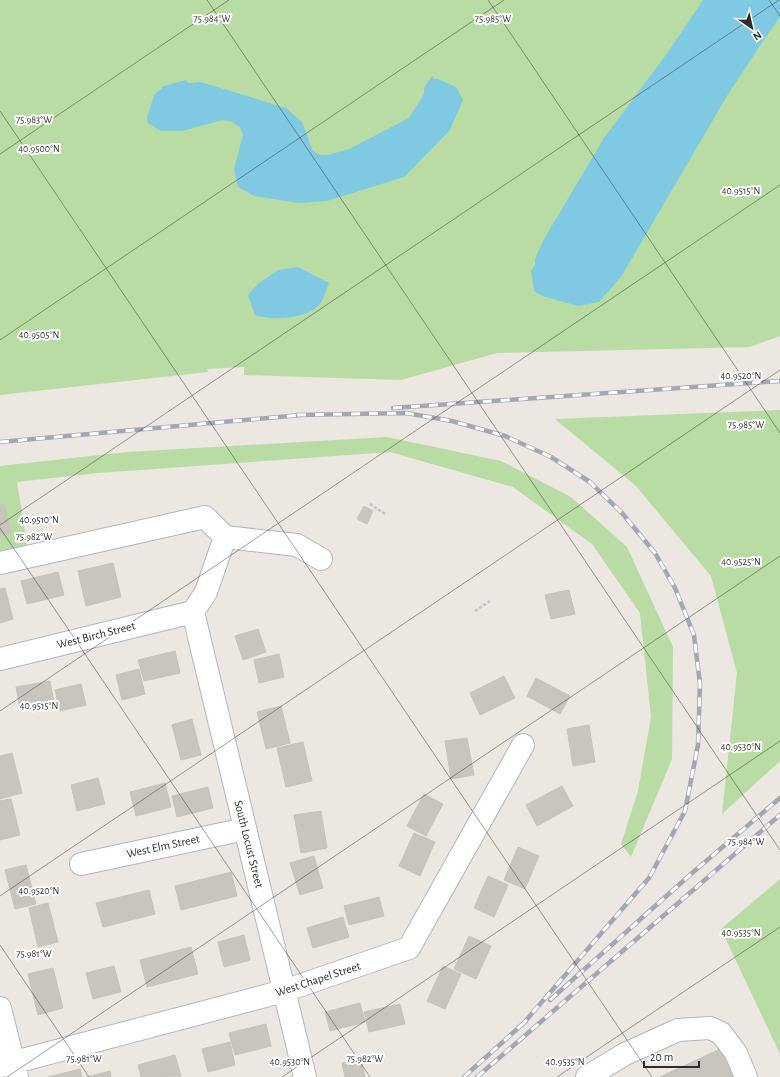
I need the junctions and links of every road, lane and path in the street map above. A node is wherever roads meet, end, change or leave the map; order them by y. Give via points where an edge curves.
1 (370, 504) dead end
2 (386, 512) dead end
3 (225, 537) junction
4 (321, 559) dead end
5 (0, 563) edge
6 (490, 601) dead end
7 (475, 611) dead end
8 (193, 612) junction
9 (0, 659) edge
10 (523, 745) dead end
11 (245, 829) junction
12 (81, 864) dead end
13 (284, 991) junction
14 (0, 1008) edge
15 (10, 1069) edge
16 (305, 1077) edge
17 (587, 1077) edge
18 (746, 1077) edge

1 - 2 path via 385,514
3 - 4 street via 297,545
3 - 5 street via 205,517
3 - 8 street via 206,592
6 - 7 path
8 - 9 street, West Birch Street
8 - 11 street, South Locust Street
10 - 13 street, West Chapel Street via 409,948
11 - 12 street, West Elm Street
11 - 13 street, South Locust Street
13 - 15 street, West Chapel Street
13 - 16 street, South Locust Street
14 - 15 street
17 - 18 street via 624,1054 678,1030 710,1028 721,1033 736,1053

